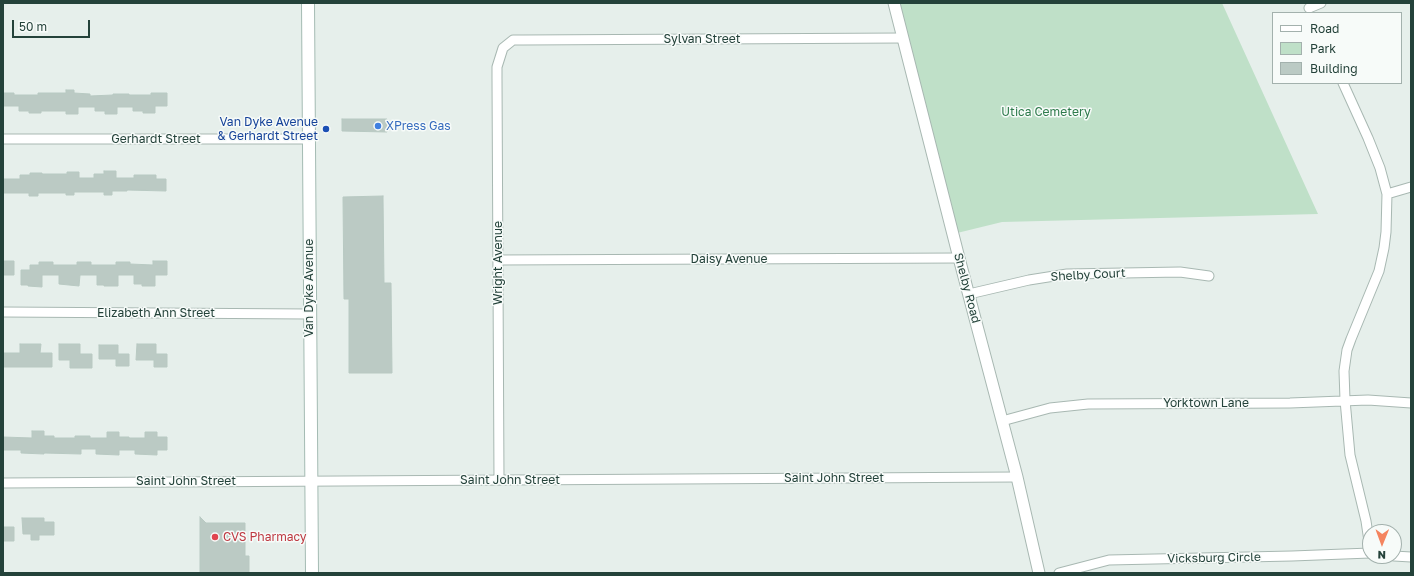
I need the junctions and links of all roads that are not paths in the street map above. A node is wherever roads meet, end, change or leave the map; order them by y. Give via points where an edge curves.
1 (308, 3) edge
2 (894, 3) edge
3 (1321, 3) edge
4 (1309, 8) edge
5 (902, 38) junction
6 (503, 48) joint
7 (1344, 84) edge
8 (3, 139) edge
9 (308, 139) junction
10 (1411, 187) edge
11 (1387, 194) junction
12 (959, 258) junction
13 (498, 260) junction
14 (1209, 276) dead end
15 (970, 294) junction
16 (3, 312) edge
17 (309, 314) junction
18 (1345, 400) junction
19 (1411, 403) edge
20 (1002, 421) junction
21 (1018, 477) junction
22 (311, 480) junction
23 (499, 480) junction
24 (3, 483) edge
25 (1367, 524) edge
26 (1362, 553) edge
27 (312, 573) edge
28 (1039, 573) edge
29 (1059, 573) edge

1 - 9 main road, Van Dyke Avenue
2 - 5 street, Shelby Road
3 - 4 street
5 - 6 street, Sylvan Street via 513,40
5 - 12 street, Shelby Road
6 - 13 street, Wright Avenue via 497,79
7 - 11 street via 1380,168
8 - 9 street, Gerhardt Street
9 - 17 main road, Van Dyke Avenue
10 - 11 street
11 - 18 street via 1384,248 1379,272 1347,350 1344,371
12 - 13 street, Daisy Avenue
12 - 15 street, Shelby Road
13 - 23 street, Wright Avenue
14 - 15 street, Shelby Court via 1180,272 1067,274
15 - 20 street, Shelby Road
16 - 17 street, Elizabeth Ann Street
17 - 22 main road, Van Dyke Avenue
18 - 19 street, Yorktown Lane
18 - 20 street, Yorktown Lane via 1290,403 1088,404 1050,408
18 - 25 street via 1350,456
20 - 21 street, Shelby Road
21 - 23 street, Saint John Street
21 - 28 street, Shelby Road
22 - 23 street, Saint John Street
22 - 24 street, Saint John Street
22 - 27 main road, Van Dyke Avenue
26 - 29 street, Vicksburg Circle via 1109,560

